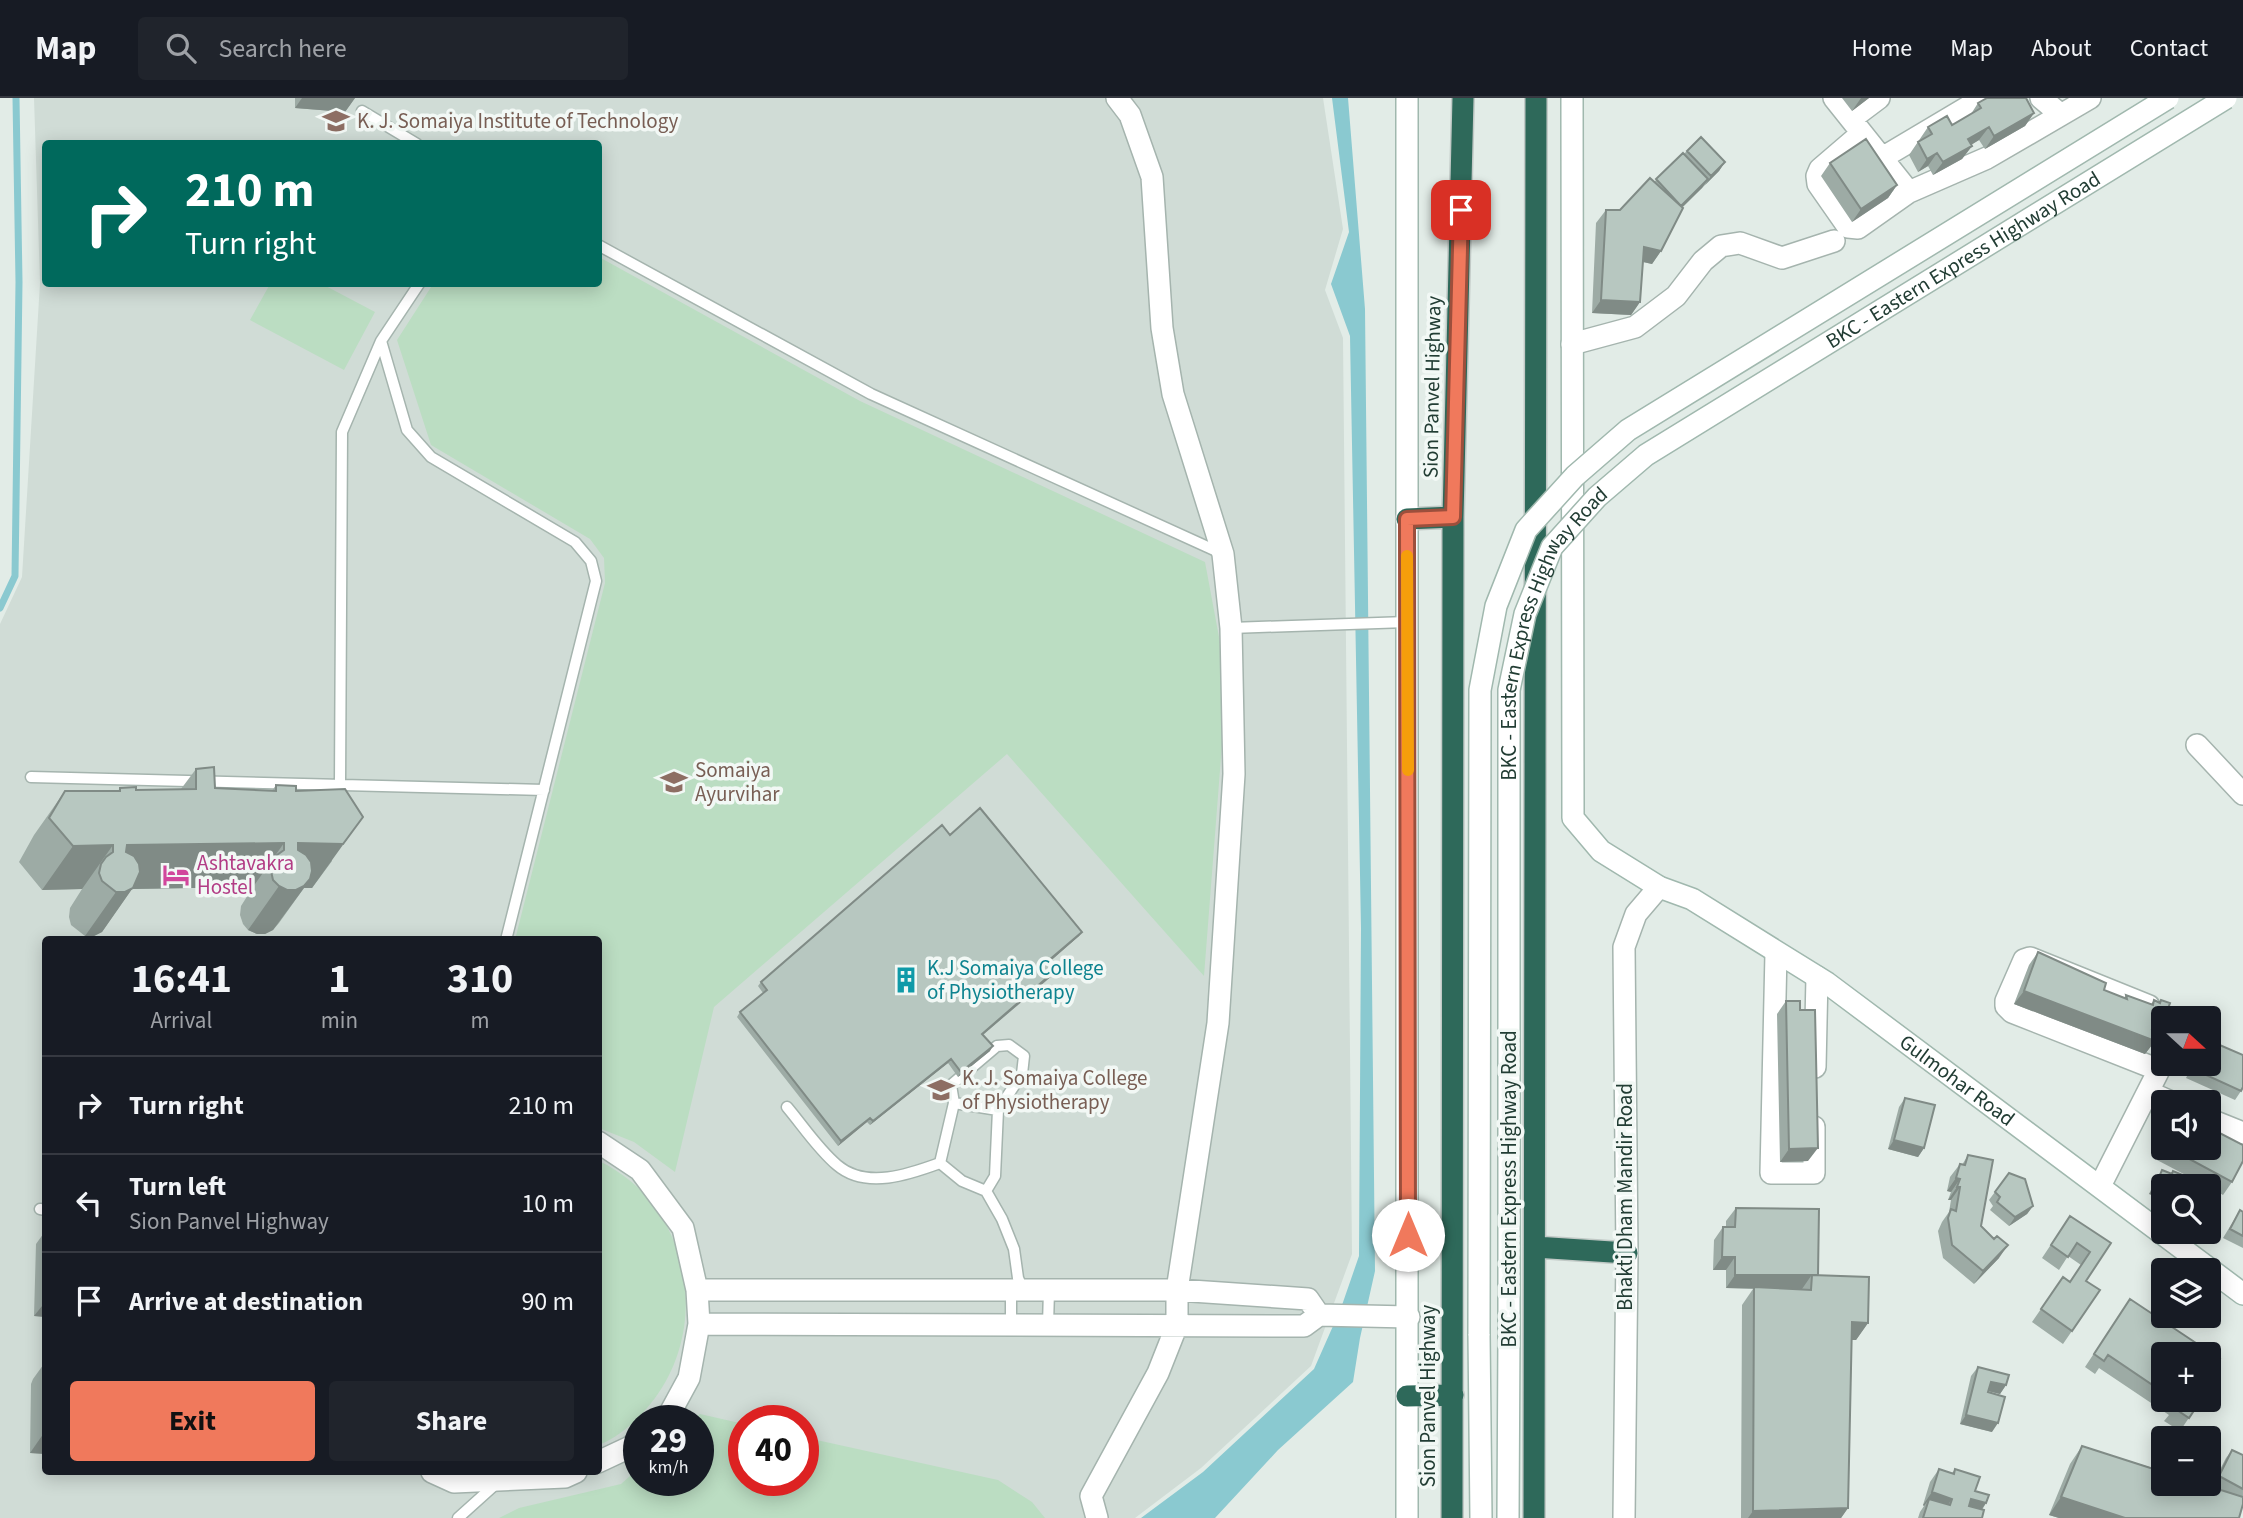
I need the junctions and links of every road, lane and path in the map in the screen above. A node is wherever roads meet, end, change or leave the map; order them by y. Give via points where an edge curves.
1 (1117, 98) edge
2 (1407, 98) edge
3 (1463, 98) edge
4 (1536, 98) edge
5 (1572, 98) edge
6 (1834, 98) edge
7 (1880, 98) edge
8 (1983, 98) edge
9 (2040, 98) edge
10 (2090, 98) edge
11 (2168, 98) edge
12 (2226, 98) edge
13 (362, 111) dead end
14 (2060, 114) junction
15 (1857, 126) junction
16 (410, 140) edge
17 (1882, 158) junction
18 (1909, 192) junction
19 (1834, 241) dead end
20 (602, 247) edge
21 (417, 287) edge
22 (381, 341) junction
23 (1572, 344) junction
24 (1453, 517) junction
25 (1407, 519) junction
26 (1223, 554) junction
27 (1407, 622) junction
28 (1231, 628) junction
29 (2197, 745) dead end
30 (31, 777) dead end
31 (340, 783) junction
32 (544, 790) junction
33 (2243, 794) edge
34 (1659, 887) junction
35 (507, 936) edge
36 (1776, 953) junction
37 (1817, 976) junction
38 (2151, 1006) edge
39 (1796, 1011) junction
40 (2151, 1063) edge
41 (2151, 1070) edge
42 (2148, 1093) junction
43 (2151, 1094) edge
44 (954, 1103) junction
45 (787, 1107) dead end
46 (998, 1110) junction
47 (2221, 1124) edge
48 (2243, 1133) edge
49 (602, 1145) edge
50 (940, 1163) junction
51 (2100, 1186) junction
52 (986, 1191) junction
53 (1535, 1247) junction
54 (1627, 1254) junction
55 (697, 1290) junction
56 (1017, 1290) junction
57 (1049, 1290) junction
58 (1177, 1290) junction
59 (2243, 1293) edge
60 (1324, 1315) junction
61 (1409, 1317) junction
62 (699, 1324) junction
63 (1011, 1325) junction
64 (1048, 1325) junction
65 (1177, 1325) junction
66 (1452, 1395) junction
67 (1407, 1396) junction
68 (674, 1405) edge
69 (623, 1450) edge
70 (602, 1460) edge
71 (439, 1475) edge
72 (569, 1475) edge
73 (498, 1477) edge
74 (458, 1518) edge
75 (1097, 1518) edge
76 (1408, 1518) edge
77 (1452, 1518) edge
78 (1480, 1518) edge
79 (1508, 1518) edge
80 (1534, 1518) edge
81 (1624, 1518) edge

1 - 26 street via 1130,115 1152,177 1162,328 1173,394
2 - 25 street
3 - 24 highway, Sion Panvel Highway
4 - 53 highway
5 - 23 street, Gulmohar Road
6 - 15 street
7 - 15 street
8 - 17 street
9 - 14 street
10 - 14 street
11 - 78 street, BKC - Eastern Express Highway Road, bridge via 1628,430 1575,476 1526,530 1496,606 1480,690
12 - 79 street, BKC - Eastern Express Highway Road, bridge via 1646,455 1597,496 1552,547 1525,614 1509,690
13 - 16 lane
14 - 18 street via 1987,158
15 - 17 street
15 - 18 street via 1817,176 1848,227 1858,228
17 - 18 street
19 - 23 street via 1782,258 1740,243 1721,246 1676,296 1635,327
20 - 26 lane via 871,394
21 - 22 lane
22 - 31 lane via 342,432
22 - 32 lane via 407,430 431,457 575,542 591,561 596,581
23 - 34 street, Gulmohar Road via 1573,818 1601,851
24 - 25 highway
24 - 66 highway, Sion Panvel Highway
25 - 27 street
26 - 28 street
27 - 28 lane
27 - 61 street
28 - 58 street via 1234,775 1218,1023
29 - 33 street
30 - 31 lane
31 - 32 lane
32 - 35 lane
34 - 36 street, Gulmohar Road via 1692,899
34 - 54 street, Bhakti Dham Mandir Road via 1636,915 1624,947
36 - 37 street, Gulmohar Road
36 - 39 street
37 - 39 street
37 - 51 street, Gulmohar Road
38 - 40 street via 2030,958 2024,960 2006,1001 2012,1012
39 - 39 street via 1771,1173 1814,1173 1815,1100
41 - 42 street
42 - 43 street
42 - 51 street
44 - 46 lane
44 - 46 lane via 951,1085 997,1046 1009,1045 1024,1056 1022,1074
44 - 50 lane
45 - 50 lane via 838,1166 860,1175 883,1179
46 - 52 lane via 995,1176
47 - 48 street
49 - 55 street via 640,1170 683,1228
50 - 52 lane via 962,1181
51 - 59 street, Gulmohar Road
52 - 56 lane via 1014,1249
53 - 54 highway
53 - 80 highway
54 - 81 street, Bhakti Dham Mandir Road
55 - 56 street
55 - 62 street
56 - 57 street
56 - 63 lane
57 - 58 street
57 - 64 lane
58 - 60 street via 1308,1299
58 - 65 street
60 - 61 street
60 - 65 street via 1304,1326
61 - 67 street
62 - 63 street
62 - 68 street via 689,1378
63 - 64 street
64 - 65 street
65 - 75 street via 1158,1373 1091,1496
66 - 67 highway
66 - 77 highway, Sion Panvel Highway
67 - 76 street
69 - 70 street
71 - 73 street via 454,1482
72 - 73 street
73 - 74 lane

